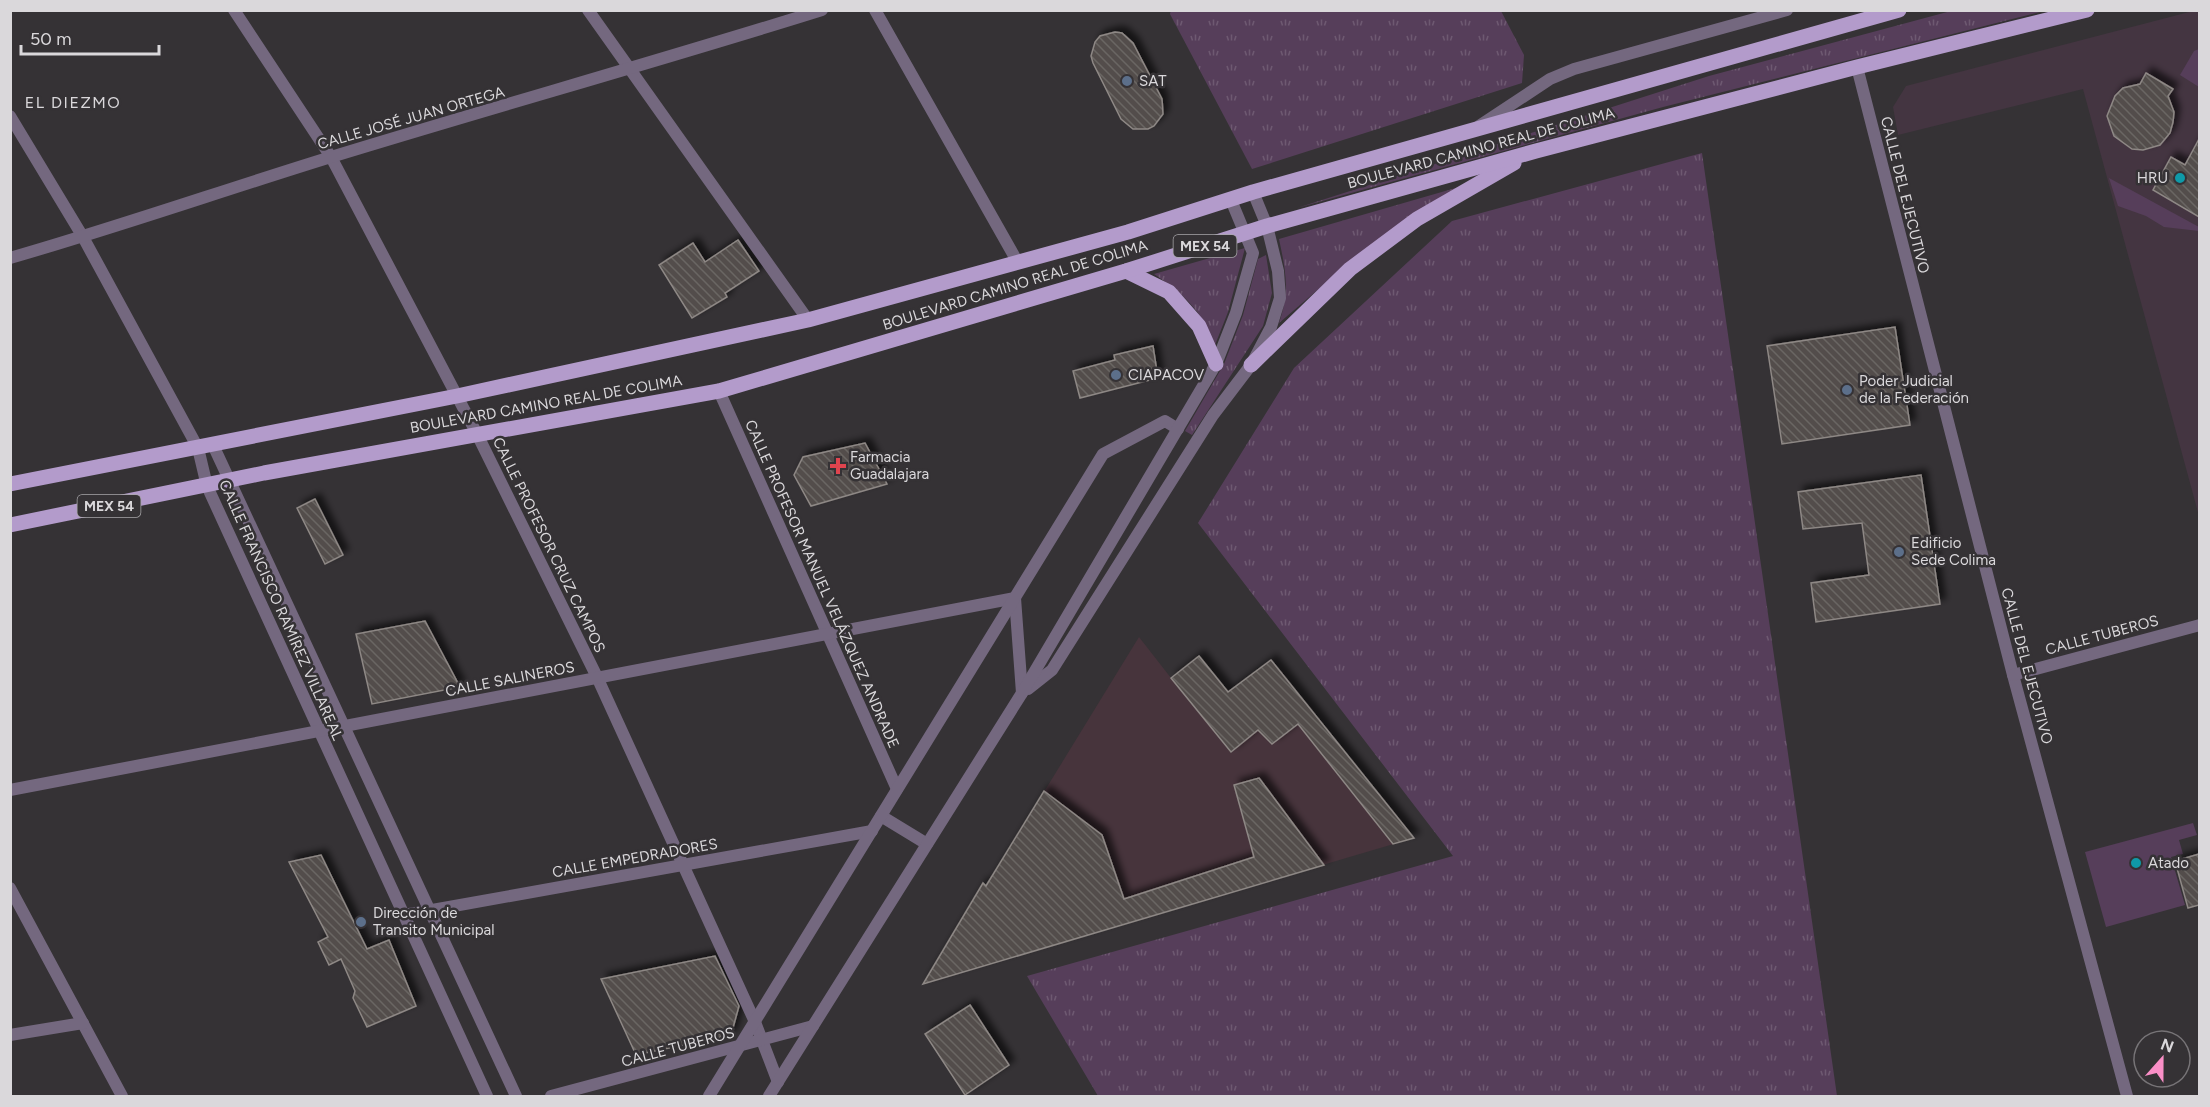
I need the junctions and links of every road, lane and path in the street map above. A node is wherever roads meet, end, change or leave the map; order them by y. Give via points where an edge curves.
1 (234, 10) edge
2 (588, 10) edge
3 (822, 10) edge
4 (875, 10) edge
5 (1787, 10) edge
6 (1899, 10) edge
7 (2087, 10) edge
8 (1857, 67) junction
9 (630, 70) junction
10 (10, 116) edge
11 (1468, 133) junction
12 (1536, 151) junction
13 (331, 157) junction
14 (1253, 192) junction
15 (1231, 200) junction
16 (1267, 226) junction
17 (1245, 234) junction
18 (83, 237) junction
19 (10, 258) edge
20 (1017, 261) junction
21 (1126, 271) junction
22 (808, 320) junction
23 (1216, 364) junction
24 (1251, 365) junction
25 (719, 391) junction
26 (457, 396) junction
27 (1178, 429) junction
28 (477, 434) junction
29 (206, 447) junction
30 (230, 481) junction
31 (10, 484) edge
32 (207, 486) junction
33 (10, 525) edge
34 (1015, 598) junction
35 (2199, 625) edge
36 (827, 632) junction
37 (2013, 675) junction
38 (597, 678) junction
39 (1022, 693) junction
40 (344, 726) junction
41 (319, 730) junction
42 (897, 789) junction
43 (10, 790) edge
44 (881, 816) junction
45 (872, 831) junction
46 (927, 843) junction
47 (683, 864) junction
48 (10, 888) edge
49 (429, 910) junction
50 (404, 915) junction
51 (755, 1022) junction
52 (83, 1023) junction
53 (813, 1026) junction
54 (10, 1035) edge
55 (762, 1040) junction
56 (740, 1047) junction
57 (778, 1082) junction
58 (122, 1096) edge
59 (487, 1096) edge
60 (516, 1096) edge
61 (551, 1096) edge
62 (709, 1096) edge
63 (769, 1096) edge
64 (2127, 1096) edge

1 - 13 street, CALLE PROFESOR CRUZ CAMPOS
2 - 9 street
3 - 9 street, CALLE JOSÉ JUAN ORTEGA
4 - 20 street
5 - 11 street via 1574,69 1550,79
6 - 11 main road, BOULEVARD CAMINO REAL DE COLIMA / MEX 54
7 - 8 main road, BOULEVARD CAMINO REAL DE COLIMA / MEX 54
8 - 12 main road, BOULEVARD CAMINO REAL DE COLIMA / MEX 54
8 - 37 street, CALLE DEL EJECUTIVO
9 - 13 street, CALLE JOSÉ JUAN ORTEGA
9 - 22 street
10 - 18 street, CALLE FRANCISCO RAMÍREZ VILLAREAL
11 - 14 main road, BOULEVARD CAMINO REAL DE COLIMA / MEX 54
12 - 16 main road, BOULEVARD CAMINO REAL DE COLIMA / MEX 54
12 - 24 main road via 1417,219 1383,244 1350,269
13 - 18 street, CALLE JOSÉ JUAN ORTEGA
13 - 26 street, CALLE PROFESOR CRUZ CAMPOS
14 - 15 main road, BOULEVARD CAMINO REAL DE COLIMA / MEX 54
14 - 16 street
15 - 17 street
15 - 20 main road, BOULEVARD CAMINO REAL DE COLIMA / MEX 54
16 - 17 main road, BOULEVARD CAMINO REAL DE COLIMA / MEX 54
16 - 24 street via 1278,270 1280,298 1271,327
17 - 21 main road, BOULEVARD CAMINO REAL DE COLIMA / MEX 54
17 - 23 street via 1253,253
18 - 19 street, CALLE JOSÉ JUAN ORTEGA
18 - 29 street, CALLE FRANCISCO RAMÍREZ VILLAREAL
20 - 22 main road, BOULEVARD CAMINO REAL DE COLIMA / MEX 54
21 - 23 main road via 1169,292 1199,326
21 - 25 main road, BOULEVARD CAMINO REAL DE COLIMA / MEX 54
22 - 26 main road, BOULEVARD CAMINO REAL DE COLIMA / MEX 54
23 - 27 street
24 - 39 street via 1213,415 1052,670
25 - 28 main road, BOULEVARD CAMINO REAL DE COLIMA / MEX 54
25 - 36 street, CALLE PROFESOR MANUEL VELÁZQUEZ ANDRADE
26 - 28 street, CALLE PROFESOR CRUZ CAMPOS
26 - 29 main road, BOULEVARD CAMINO REAL DE COLIMA / MEX 54
27 - 34 street via 1165,420 1103,454
27 - 39 street
28 - 30 main road, BOULEVARD CAMINO REAL DE COLIMA / MEX 54
28 - 38 street, CALLE PROFESOR CRUZ CAMPOS
29 - 30 street, CALLE FRANCISCO RAMÍREZ VILLAREAL
29 - 31 main road, BOULEVARD CAMINO REAL DE COLIMA / MEX 54
29 - 32 street, CALLE FRANCISCO RAMÍREZ VILLAREAL
30 - 32 main road, BOULEVARD CAMINO REAL DE COLIMA / MEX 54
30 - 40 street, CALLE FRANCISCO RAMÍREZ VILLAREAL
32 - 33 main road, BOULEVARD CAMINO REAL DE COLIMA / MEX 54
32 - 41 street, CALLE FRANCISCO RAMÍREZ VILLAREAL
34 - 36 street, CALLE SALINEROS
34 - 39 street
34 - 42 street
35 - 37 street, CALLE TUBEROS
36 - 38 street, CALLE SALINEROS
36 - 42 street, CALLE PROFESOR MANUEL VELÁZQUEZ ANDRADE
37 - 64 street, CALLE DEL EJECUTIVO
38 - 40 street, CALLE SALINEROS
38 - 47 street, CALLE PROFESOR CRUZ CAMPOS
39 - 46 street
40 - 41 street, CALLE SALINEROS
40 - 49 street, CALLE FRANCISCO RAMÍREZ VILLAREAL
41 - 43 street, CALLE SALINEROS
41 - 50 street, CALLE FRANCISCO RAMÍREZ VILLAREAL
42 - 44 street
44 - 45 street
44 - 46 street
45 - 47 street, CALLE EMPEDRADORES
45 - 51 street
46 - 53 street
47 - 49 street, CALLE EMPEDRADORES
47 - 51 street, CALLE PROFESOR CRUZ CAMPOS
48 - 52 street
49 - 50 street, CALLE EMPEDRADORES
49 - 60 street, CALLE FRANCISCO RAMÍREZ VILLAREAL
50 - 59 street, CALLE FRANCISCO RAMÍREZ VILLAREAL
51 - 55 street, CALLE PROFESOR CRUZ CAMPOS
51 - 56 street
52 - 54 street
52 - 58 street
53 - 55 street, CALLE TUBEROS
53 - 57 street
55 - 56 street, CALLE TUBEROS
55 - 57 street, CALLE PROFESOR CRUZ CAMPOS
56 - 61 street, CALLE TUBEROS
56 - 62 street
57 - 63 street

